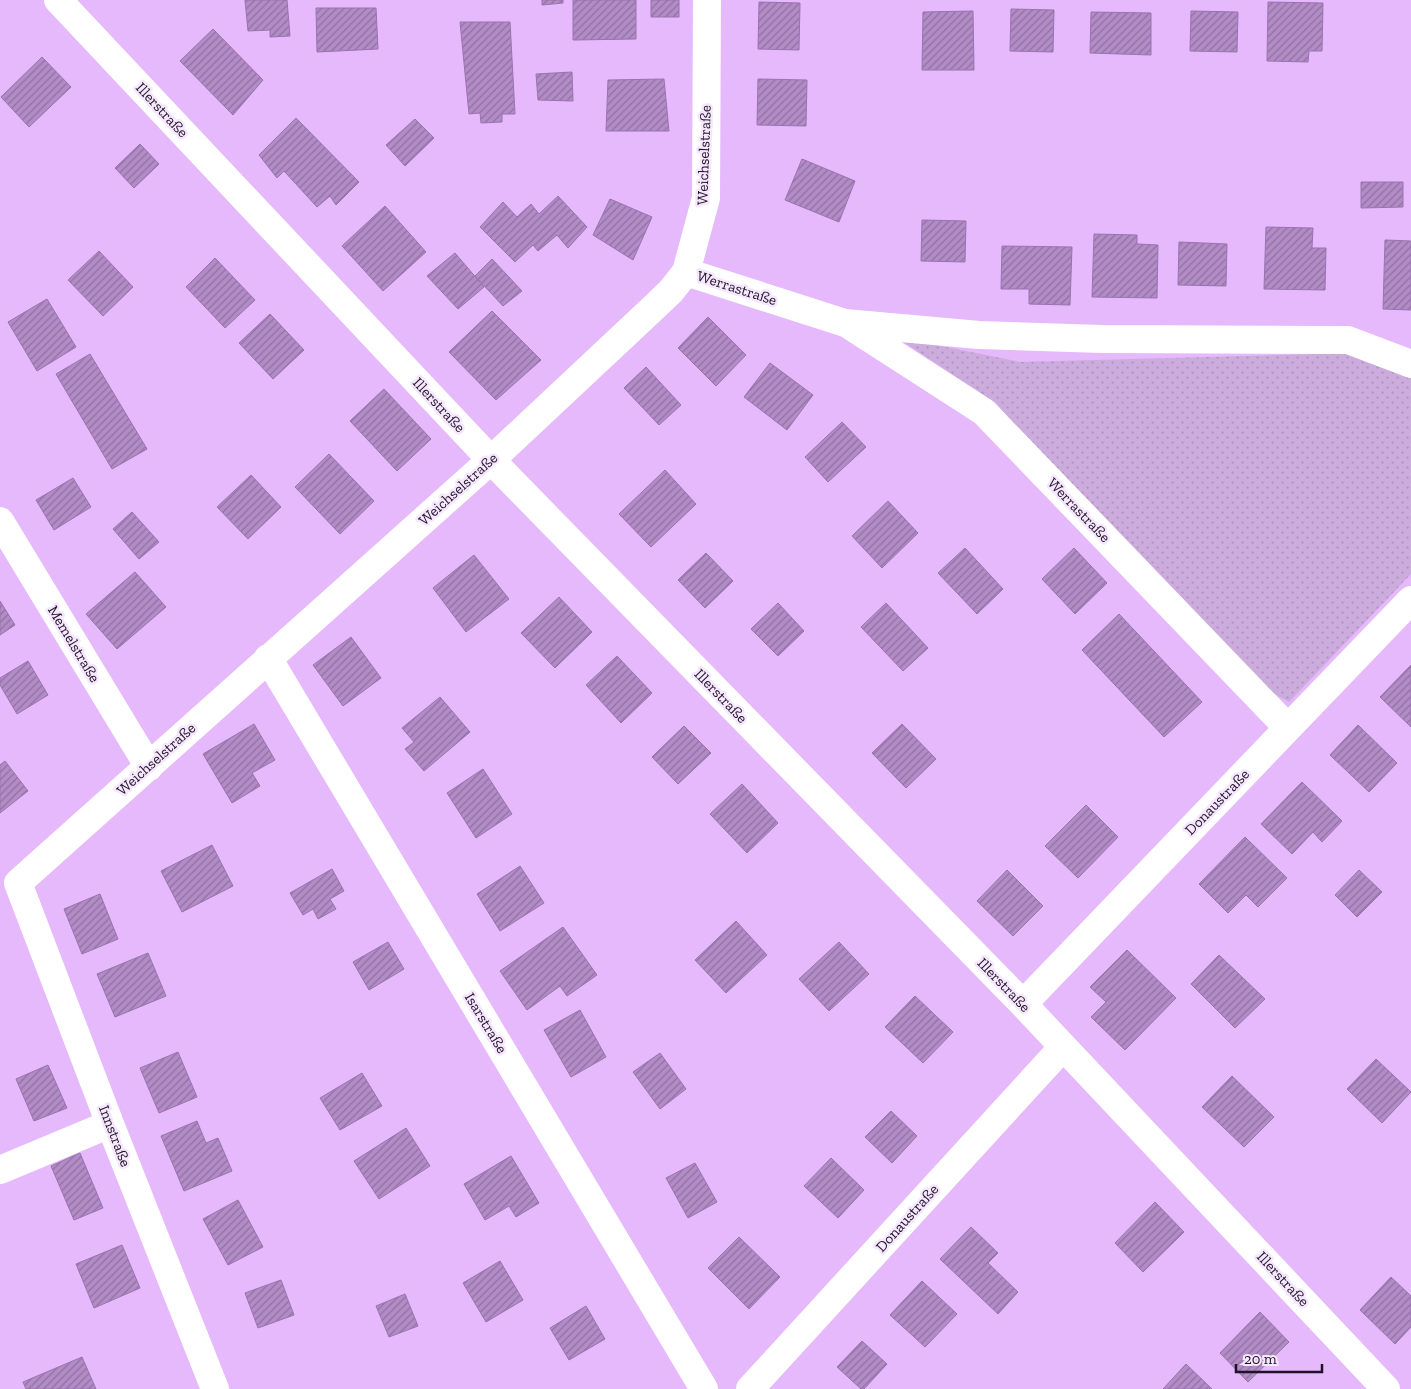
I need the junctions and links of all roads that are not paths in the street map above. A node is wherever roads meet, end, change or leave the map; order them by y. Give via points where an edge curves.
1 (58, 0) edge
2 (707, 0) edge
3 (686, 272) junction
4 (845, 323) junction
5 (1411, 364) edge
6 (491, 460) junction
7 (0, 521) edge
8 (1411, 600) edge
9 (268, 658) junction
10 (1288, 728) junction
11 (149, 767) junction
12 (18, 883) joint
13 (1022, 1004) junction
14 (1063, 1047) junction
15 (110, 1124) junction
16 (0, 1170) edge
17 (215, 1389) edge
18 (704, 1389) edge
19 (750, 1389) edge
20 (1386, 1389) edge

1 - 6 street, Illerstraße
2 - 3 street, Weichselstraße via 706,198
3 - 4 street, Werrastraße
3 - 6 street, Weichselstraße via 671,291
4 - 5 street, Werrastraße via 988,336 1348,340
4 - 10 street, Werrastraße via 984,412
6 - 9 street, Weichselstraße
6 - 13 street, Illerstraße
7 - 11 street, Memelstraße
8 - 10 street, Donaustraße
9 - 11 street, Weichselstraße
9 - 18 street, Isarstraße
10 - 13 street, Donaustraße
11 - 12 street, Weichselstraße
12 - 15 street, Innstraße
13 - 14 street, Illerstraße
14 - 19 street, Donaustraße
14 - 20 street, Illerstraße
15 - 16 street
15 - 17 street, Innstraße

